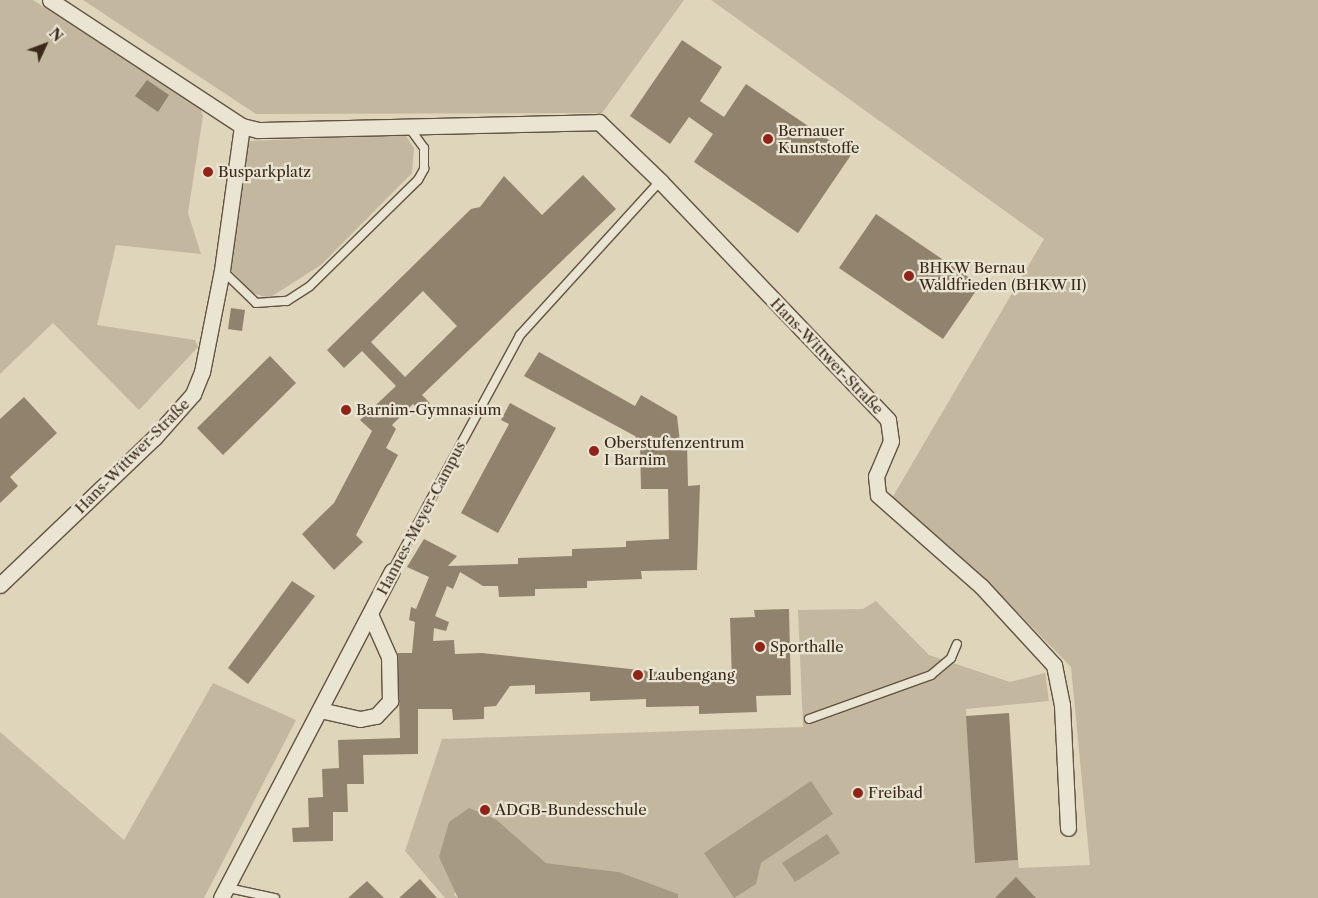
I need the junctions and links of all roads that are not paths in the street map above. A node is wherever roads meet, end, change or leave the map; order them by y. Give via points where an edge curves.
1 (50, 0) edge
2 (242, 126) junction
3 (409, 126) junction
4 (660, 181) junction
5 (222, 270) junction
6 (392, 571) joint
7 (0, 585) edge
8 (370, 614) junction
9 (957, 644) dead end
10 (320, 710) junction
11 (809, 720) dead end
12 (1068, 828) dead end
13 (225, 893) edge
14 (275, 898) edge

1 - 2 street, Hans-Wittwer-Straße
2 - 3 street, Hans-Wittwer-Straße via 258,130
2 - 5 street, Hans-Wittwer-Straße
3 - 4 street, Hans-Wittwer-Straße via 599,122
3 - 5 lane via 424,148 424,169 418,180 310,286 288,301 256,303
4 - 6 lane, Hannes-Meyer-Campus via 520,335
4 - 12 street, Hans-Wittwer-Straße via 888,420 891,441 876,476 878,495 981,586 1054,665 1062,705
5 - 7 street, Hans-Wittwer-Straße via 202,372 193,394 154,438
6 - 8 street, Hannes-Meyer-Campus
8 - 10 street, Hannes-Meyer-Campus
8 - 10 street via 389,657 390,701 376,716 360,719
9 - 11 lane via 951,658 931,675
10 - 13 street, Hannes-Meyer-Campus
13 - 14 lane

